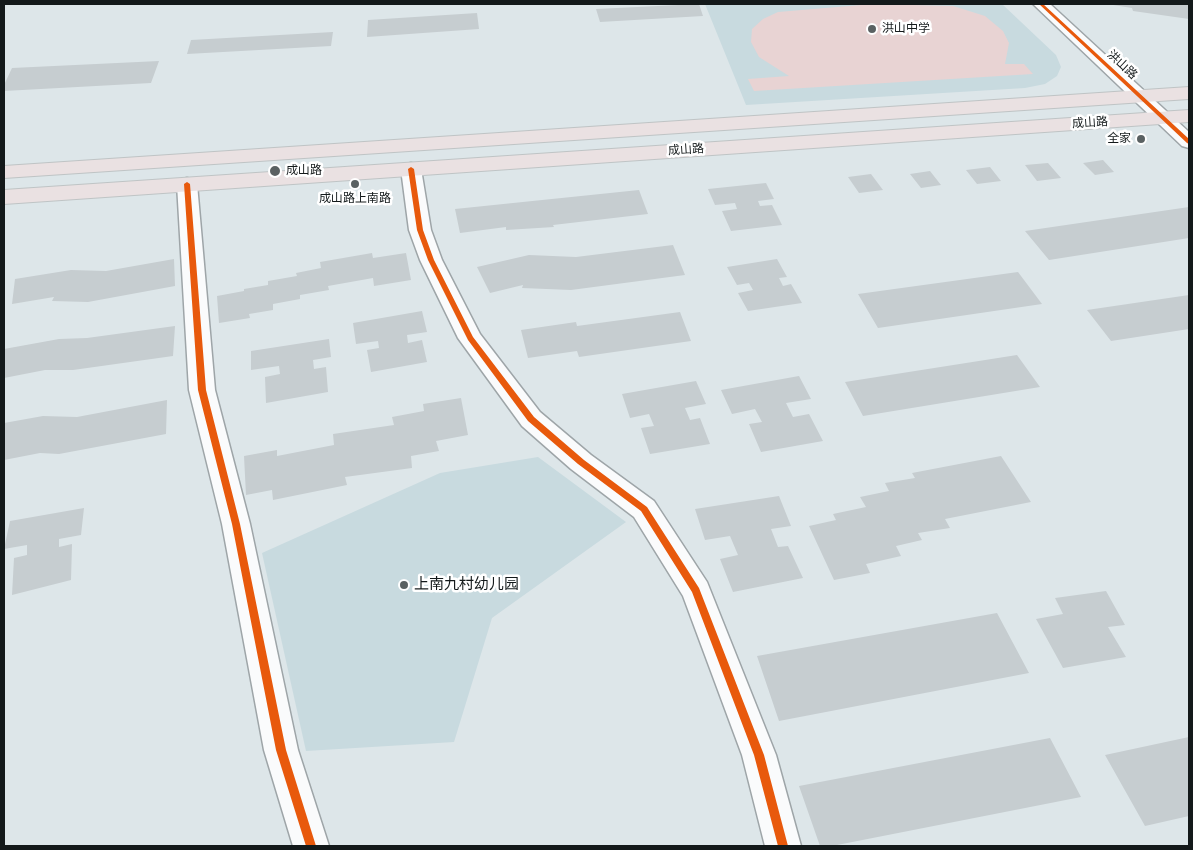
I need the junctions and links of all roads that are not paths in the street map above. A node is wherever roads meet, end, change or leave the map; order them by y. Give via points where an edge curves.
1 (1041, 4) edge
2 (1189, 93) edge
3 (1138, 95) junction
4 (1189, 116) edge
5 (1162, 118) junction
6 (1189, 142) edge
7 (411, 169) junction
8 (4, 172) edge
9 (187, 184) junction
10 (4, 197) edge
11 (311, 846) edge
12 (784, 846) edge

1 - 3 street, 洪山路
2 - 3 main road, 成山路
3 - 5 street, 洪山路
3 - 8 main road, 成山路
4 - 5 main road, 成山路
5 - 6 street, 洪山路
5 - 7 main road, 成山路
7 - 9 main road, 成山路
7 - 12 street via 423,238 470,338 531,419 644,510 696,591 759,755
9 - 10 main road, 成山路
9 - 11 street via 202,390 236,524 282,750

